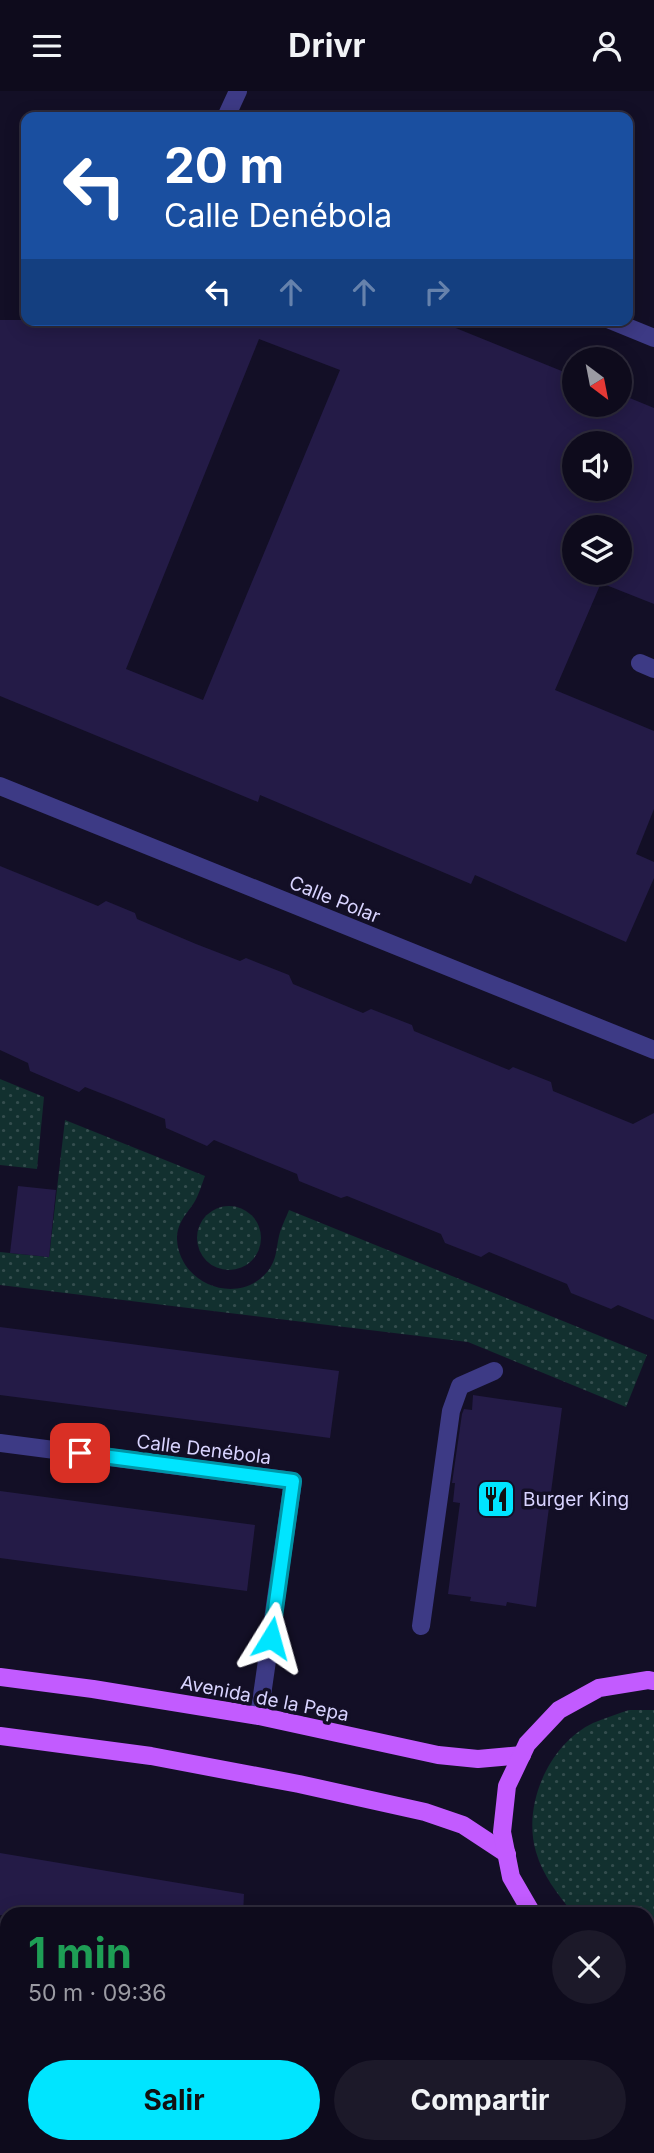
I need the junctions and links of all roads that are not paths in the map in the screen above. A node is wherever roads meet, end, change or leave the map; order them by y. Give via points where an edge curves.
1 (238, 91) edge
2 (228, 112) edge
3 (625, 326) edge
4 (654, 338) edge
5 (0, 786) edge
6 (654, 1050) edge
7 (494, 1371) dead end
8 (0, 1443) edge
9 (421, 1626) dead end
10 (0, 1677) edge
11 (654, 1681) edge
12 (260, 1716) junction
13 (0, 1736) edge
14 (522, 1755) junction
15 (507, 1854) junction
16 (528, 1907) edge

1 - 2 street
3 - 4 street
5 - 6 street, Calle Polar
7 - 9 street via 460,1386 451,1411
8 - 12 street, Calle Denébola via 293,1481
10 - 12 main road, Avenida de la Pepa
11 - 14 main road via 599,1688 559,1710
12 - 14 main road, Avenida de la Pepa via 438,1755 478,1759
13 - 15 main road via 151,1756 425,1812 463,1825
14 - 15 main road via 507,1786 502,1832
15 - 16 main road via 511,1877

